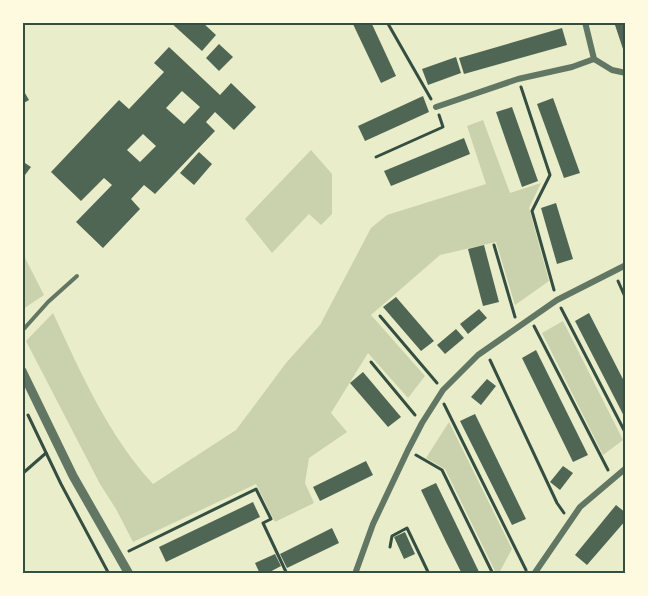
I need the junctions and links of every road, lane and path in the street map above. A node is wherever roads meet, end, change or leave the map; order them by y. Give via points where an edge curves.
1 (387, 22) edge
2 (585, 22) edge
3 (594, 59) junction
4 (626, 73) edge
5 (518, 79) junction
6 (436, 107) junction
7 (376, 157) dead end
8 (494, 245) dead end
9 (626, 266) edge
10 (613, 271) junction
11 (77, 276) dead end
12 (626, 299) edge
13 (556, 300) junction
14 (380, 315) dead end
15 (530, 318) junction
16 (518, 327) junction
17 (22, 331) edge
18 (485, 350) junction
19 (371, 362) dead end
20 (22, 371) edge
21 (441, 392) junction
22 (422, 423) junction
23 (626, 434) edge
24 (408, 450) junction
25 (46, 453) dead end
26 (626, 468) edge
27 (22, 474) edge
28 (613, 479) junction
29 (570, 522) junction
30 (390, 547) dead end
31 (119, 556) junction
32 (129, 573) edge
33 (286, 573) edge
34 (323, 573) edge
35 (343, 573) edge
36 (354, 573) edge
37 (429, 573) edge
38 (493, 573) edge
39 (528, 573) edge
40 (534, 573) edge

1 - 6 path
2 - 3 street
3 - 4 street
3 - 5 street
5 - 6 street
5 - 13 path via 550,175 532,210
6 - 7 path via 443,127
8 - 16 path
9 - 10 street
10 - 12 path
10 - 13 street
11 - 17 lane
13 - 15 street
13 - 23 path
14 - 21 path
15 - 16 street
15 - 28 path
16 - 18 street
18 - 21 street
18 - 29 path
19 - 22 path
20 - 31 street via 73,476
21 - 22 street
21 - 39 path
22 - 24 street
24 - 36 street
24 - 38 path via 442,470
25 - 27 path
26 - 28 street
28 - 29 street via 580,507
29 - 40 street
30 - 37 path via 392,536 408,528
31 - 32 street
31 - 33 path via 256,489 271,519 263,523
34 - 35 street

